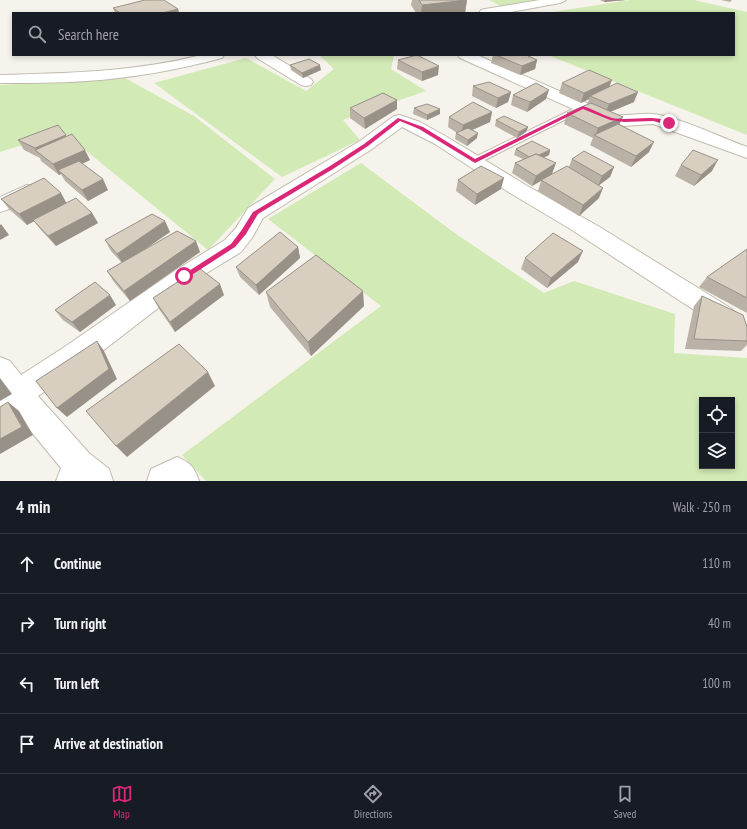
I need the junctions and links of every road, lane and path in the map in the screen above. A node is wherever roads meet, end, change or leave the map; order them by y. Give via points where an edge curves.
1 (485, 0) edge
2 (560, 0) edge
3 (502, 10) junction
4 (491, 12) edge
5 (214, 56) edge
6 (264, 56) edge
7 (466, 56) edge
8 (0, 79) edge
9 (306, 82) dead end
10 (583, 108) junction
11 (747, 153) edge
12 (475, 161) junction
13 (27, 191) edge
14 (0, 205) edge
15 (741, 327) edge
16 (0, 370) edge
17 (9, 400) edge
18 (82, 475) edge
19 (163, 481) edge
20 (183, 481) edge

1 - 3 street
2 - 3 street
3 - 4 street
5 - 8 street via 189,63 96,77
6 - 9 street
7 - 10 street
10 - 11 street via 610,119 669,123
10 - 12 lane
12 - 15 street
12 - 17 street via 421,128 400,120 332,168 255,213 233,246 184,276
13 - 14 street
16 - 17 street
17 - 18 street
19 - 20 street via 177,473

